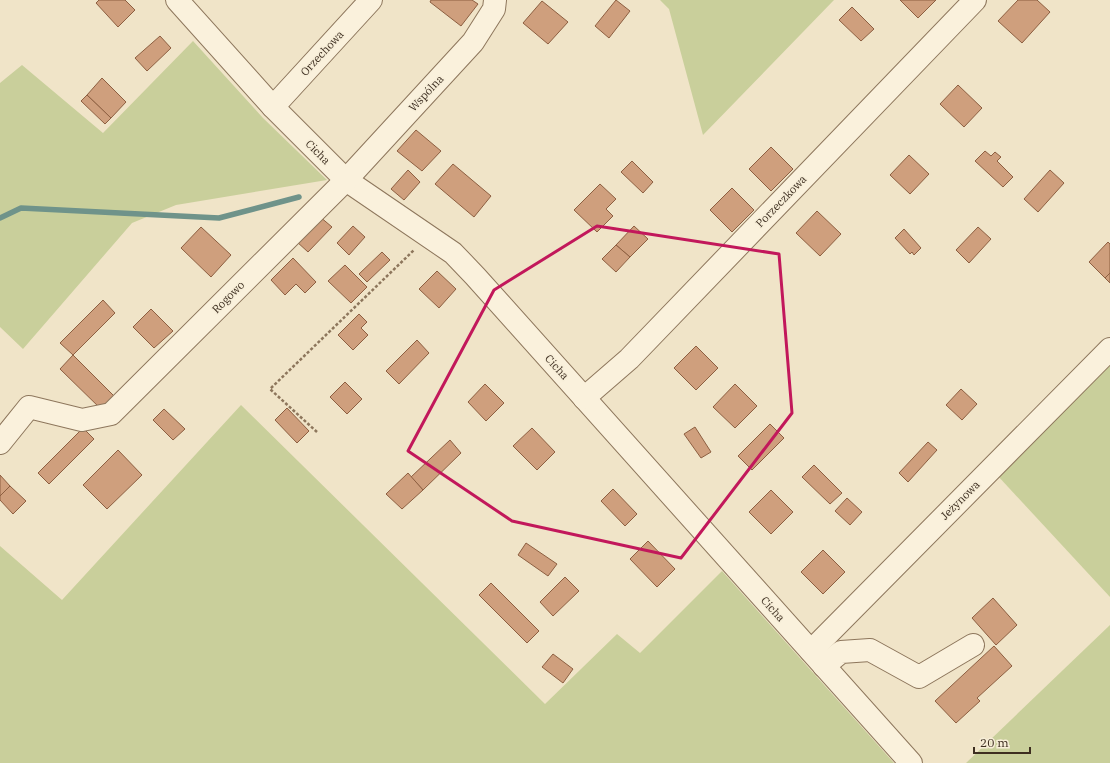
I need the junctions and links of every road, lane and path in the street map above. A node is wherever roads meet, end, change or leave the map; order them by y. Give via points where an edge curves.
1 (177, 0) edge
2 (371, 0) edge
3 (495, 0) edge
4 (975, 0) edge
5 (273, 107) junction
6 (346, 180) junction
7 (429, 236) junction
8 (1110, 349) edge
9 (584, 398) junction
10 (317, 432) dead end
11 (0, 444) edge
12 (973, 645) dead end
13 (817, 659) junction
14 (911, 763) edge

1 - 5 street, Cicha
2 - 5 street, Orzechowa
3 - 6 street, Wspólna via 494,9 473,42
4 - 9 street, Porzeczkowa via 629,359
5 - 6 street, Cicha
6 - 7 street, Cicha
6 - 11 street, Rogowo via 111,414 82,420 29,407
7 - 9 street, Cicha via 453,253
7 - 10 path via 270,389
8 - 13 street, Jeżynowa
9 - 13 street, Cicha
12 - 13 street via 918,677 870,650 842,652
13 - 14 street, Cicha

